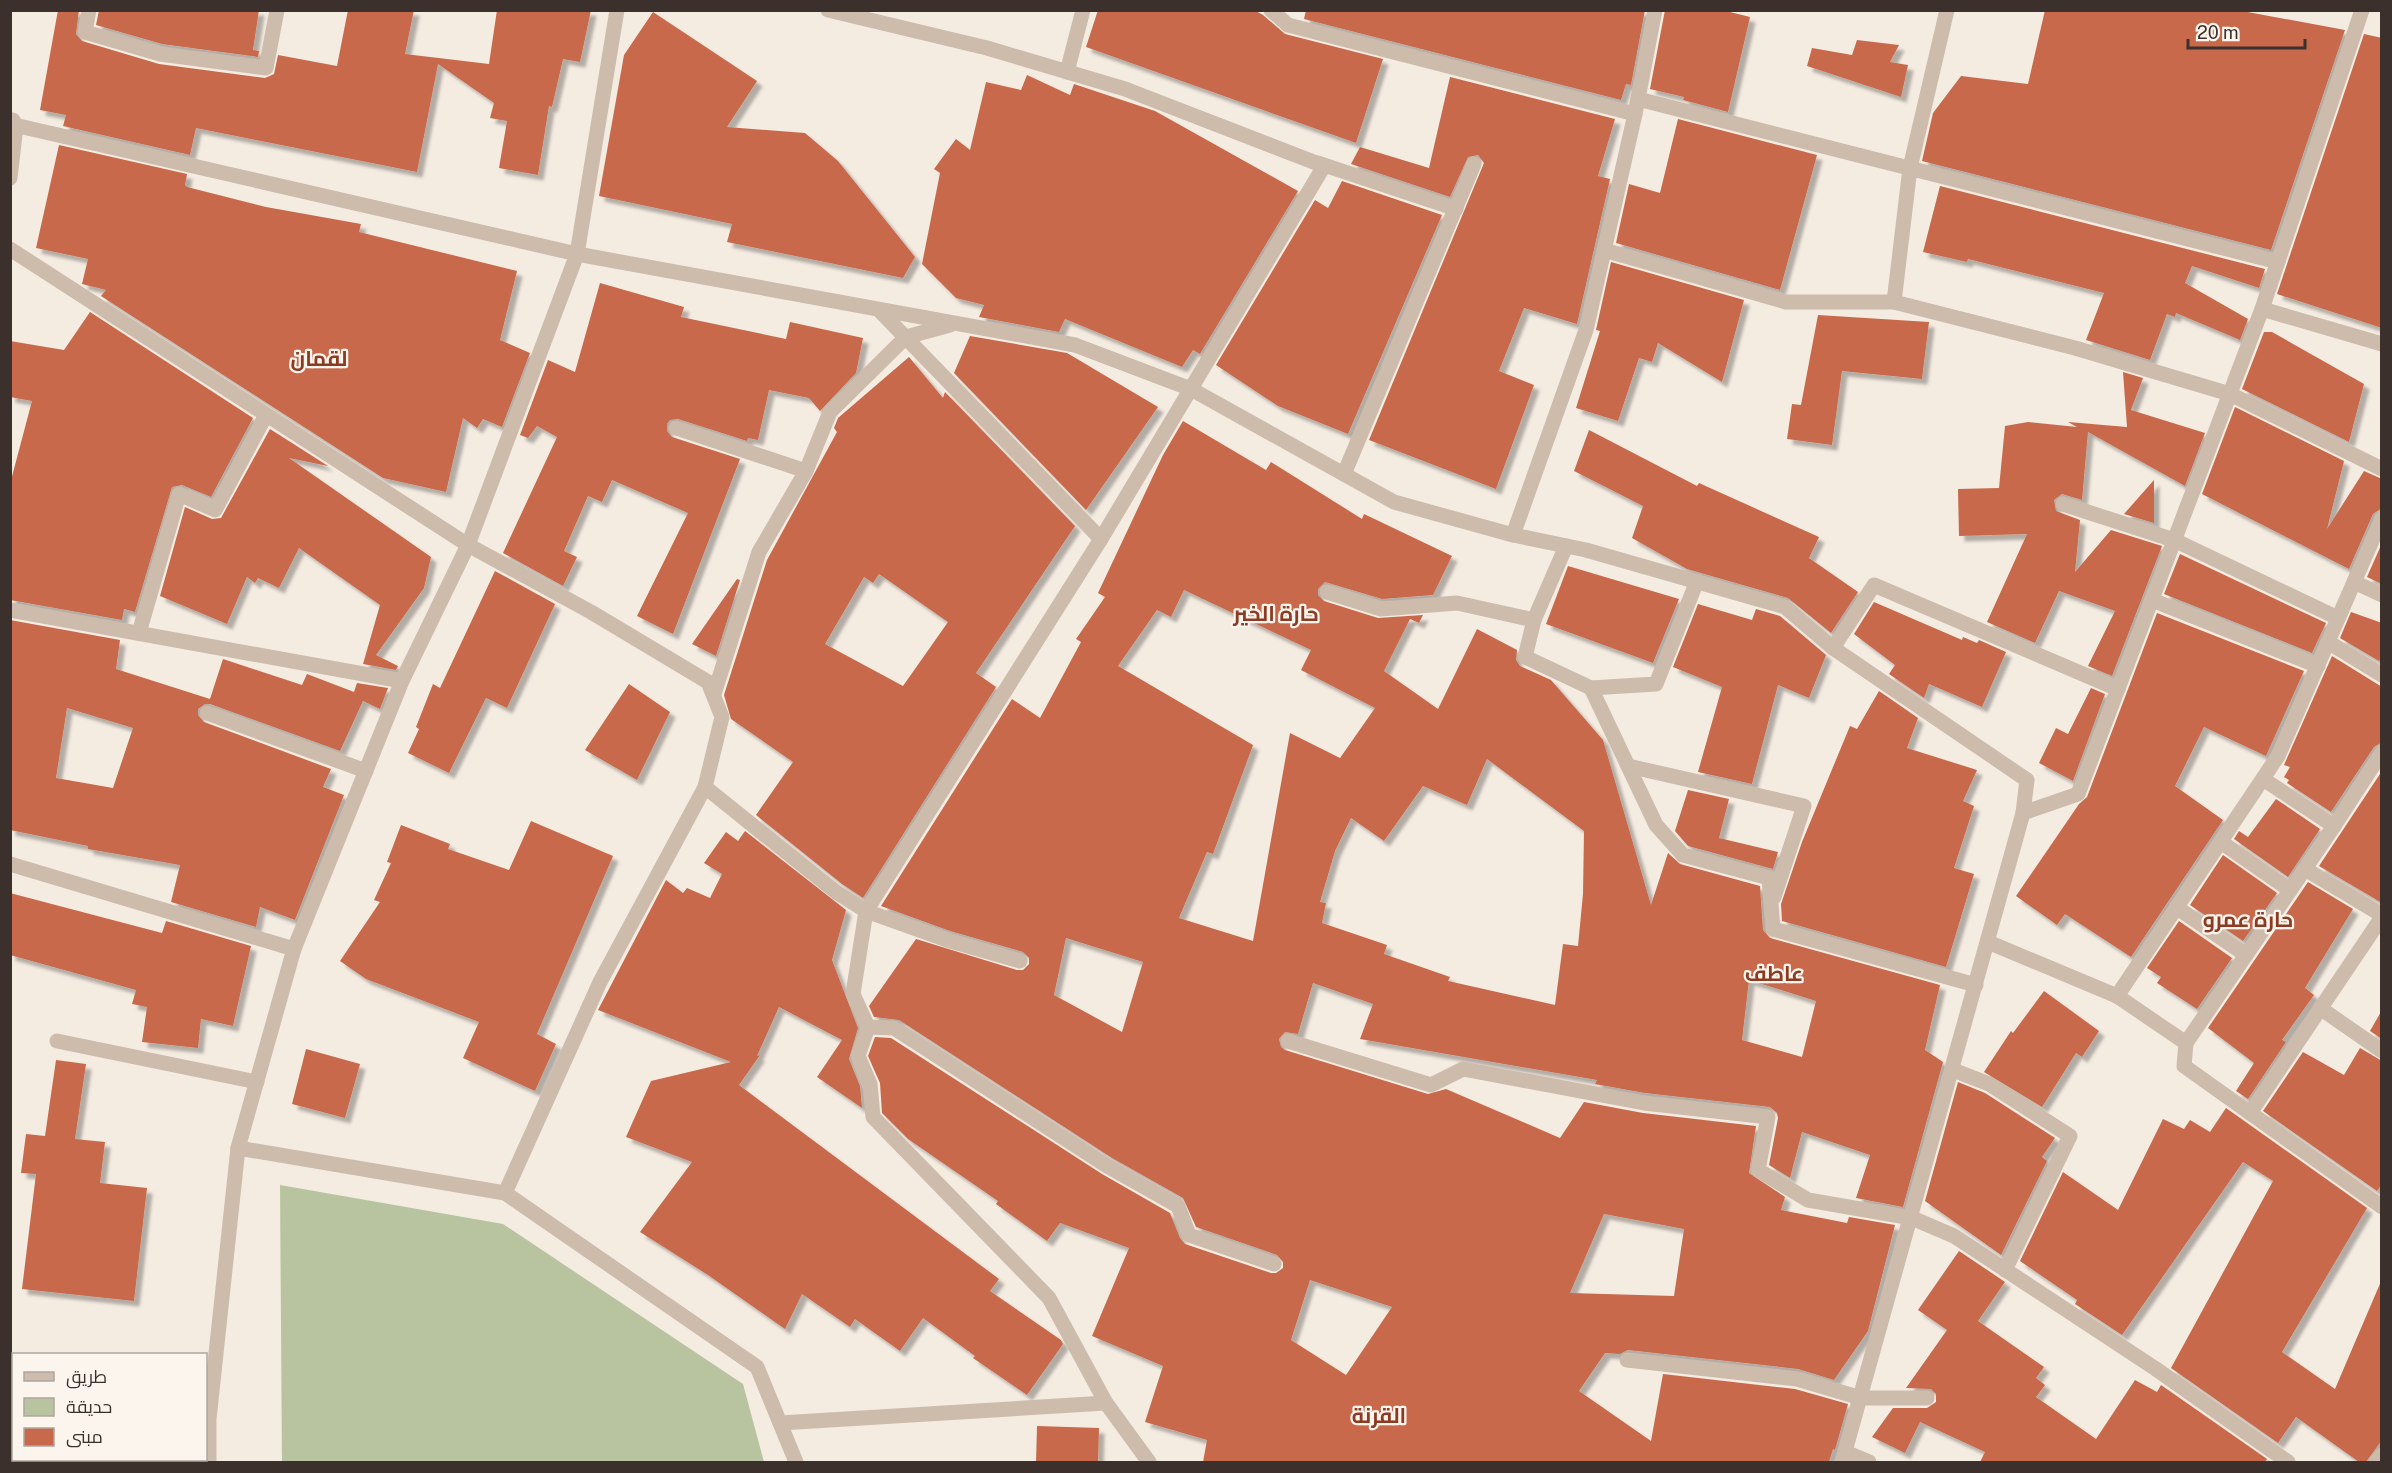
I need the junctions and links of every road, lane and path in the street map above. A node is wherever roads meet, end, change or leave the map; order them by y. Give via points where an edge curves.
1 (88, 10) edge
2 (277, 10) edge
3 (617, 10) edge
4 (828, 10) edge
5 (1083, 10) edge
6 (1271, 10) edge
7 (1654, 10) edge
8 (1947, 10) edge
9 (2362, 10) edge
10 (1067, 72) junction
11 (1637, 106) junction
12 (12, 122) edge
13 (1318, 164) junction
14 (1474, 164) dead end
15 (1910, 168) junction
16 (10, 178) edge
17 (1456, 209) junction
18 (10, 249) edge
19 (1604, 250) junction
20 (577, 254) junction
21 (2278, 262) junction
22 (1894, 302) junction
23 (2262, 309) junction
24 (879, 310) junction
25 (955, 323) junction
26 (906, 337) junction
27 (2382, 344) edge
28 (1191, 389) junction
29 (2230, 394) junction
30 (266, 415) junction
31 (676, 428) dead end
32 (2382, 470) edge
33 (806, 471) junction
34 (1344, 474) junction
35 (2063, 504) dead end
36 (2382, 518) edge
37 (1513, 535) junction
38 (1101, 539) junction
39 (2174, 540) junction
40 (468, 545) junction
41 (1566, 546) junction
42 (1697, 581) junction
43 (2354, 582) junction
44 (1327, 592) dead end
45 (2382, 595) edge
46 (2152, 600) junction
47 (10, 610) edge
48 (2338, 618) junction
49 (1534, 620) junction
50 (139, 633) junction
51 (2328, 642) junction
52 (1833, 648) junction
53 (2318, 666) junction
54 (2382, 675) edge
55 (402, 681) junction
56 (1591, 688) junction
57 (2118, 689) junction
58 (714, 694) junction
59 (207, 713) dead end
60 (2382, 752) edge
61 (1628, 766) junction
62 (366, 771) junction
63 (2263, 779) junction
64 (705, 787) junction
65 (2023, 813) junction
66 (2334, 826) junction
67 (2221, 842) junction
68 (10, 864) edge
69 (2304, 869) junction
70 (2290, 890) junction
71 (1771, 905) junction
72 (2176, 907) junction
73 (866, 911) junction
74 (2382, 916) edge
75 (1988, 942) junction
76 (294, 949) junction
77 (2246, 955) junction
78 (1020, 961) dead end
79 (1976, 986) junction
80 (2117, 996) junction
81 (2320, 1008) junction
82 (868, 1027) junction
83 (57, 1041) dead end
84 (1288, 1041) dead end
85 (2186, 1043) junction
86 (2382, 1051) edge
87 (1953, 1070) junction
88 (257, 1082) junction
89 (2250, 1113) junction
90 (238, 1148) junction
91 (506, 1193) junction
92 (2382, 1207) edge
93 (1912, 1218) junction
94 (1274, 1264) dead end
95 (2005, 1270) junction
96 (1627, 1360) dead end
97 (1861, 1398) junction
98 (1927, 1398) dead end
99 (1106, 1403) junction
100 (780, 1423) junction
101 (2382, 1455) edge
102 (1844, 1457) edge
103 (209, 1462) edge
104 (796, 1462) edge
105 (1149, 1462) edge
106 (1869, 1462) edge
107 (2288, 1462) edge
108 (2376, 1462) edge

1 - 2 street via 85,32 160,54 266,68
3 - 20 street
4 - 10 street via 987,48
5 - 10 street
6 - 11 street via 1288,25
7 - 11 street
8 - 15 street
9 - 21 street
10 - 13 street via 1125,88
11 - 15 street
11 - 19 street
12 - 16 street
12 - 20 street
13 - 17 street
13 - 28 street via 1324,166
14 - 17 street
15 - 21 street
15 - 22 street
17 - 34 street
18 - 30 street
19 - 22 street via 1786,302
19 - 37 street via 1586,330
20 - 24 street
20 - 40 street
21 - 23 street
22 - 29 street via 2075,348
23 - 27 street
23 - 29 street
24 - 25 street
24 - 26 street
25 - 26 street
25 - 28 street via 1075,345
26 - 33 street via 830,412
26 - 38 street
28 - 34 street
28 - 38 street
29 - 32 street
29 - 39 street
30 - 40 street
30 - 50 street via 215,510 179,494
31 - 33 street
33 - 58 street via 759,552
34 - 37 street via 1394,502
35 - 39 street
36 - 43 street
37 - 41 street
38 - 73 street
39 - 46 street
39 - 48 street
40 - 55 street
40 - 58 street via 708,682
41 - 42 street
41 - 49 street
42 - 52 street via 1785,607
42 - 56 street via 1656,684
43 - 45 street
43 - 48 street
44 - 49 street via 1381,609 1457,603
46 - 53 street
46 - 57 street
47 - 50 street
48 - 51 street
49 - 56 street via 1525,657
50 - 55 street
51 - 53 street
51 - 54 street
52 - 57 street via 1874,585
52 - 65 street via 2026,780
53 - 63 street via 2278,756
55 - 62 street
56 - 61 street
57 - 65 street via 2078,794
58 - 64 street via 722,717
59 - 62 street
60 - 66 street
61 - 71 street via 1656,825 1683,855 1769,878
61 - 71 street via 1804,806
62 - 76 street
63 - 66 street
63 - 67 street
64 - 73 street via 836,892
64 - 91 street via 600,982
65 - 75 street
66 - 69 street
67 - 70 street
67 - 72 street
68 - 76 street
69 - 70 street
69 - 74 street
70 - 77 street
71 - 79 street via 1773,929
72 - 77 street
72 - 80 street
73 - 78 street
73 - 82 street via 853,994
74 - 81 street
75 - 79 street
75 - 80 street
76 - 88 street
77 - 85 street
79 - 87 street
80 - 85 street
81 - 86 street
81 - 89 street
82 - 94 street via 894,1028 1107,1166 1178,1206 1189,1235
82 - 99 street via 858,1056 870,1084 873,1117 1049,1298
83 - 88 street
84 - 93 street via 1431,1085 1462,1069 1644,1103 1768,1117 1758,1170 1809,1200
85 - 89 street via 2184,1066
87 - 93 street
87 - 95 street via 1989,1084 2070,1136
88 - 90 street
89 - 92 street
90 - 91 street
90 - 103 street via 209,1419
91 - 100 street via 758,1367
93 - 95 street via 1954,1236
93 - 97 street
95 - 107 street
96 - 97 street via 1797,1379
97 - 98 street
97 - 102 street
99 - 100 street
99 - 105 street
100 - 104 street
101 - 108 street
102 - 106 street

